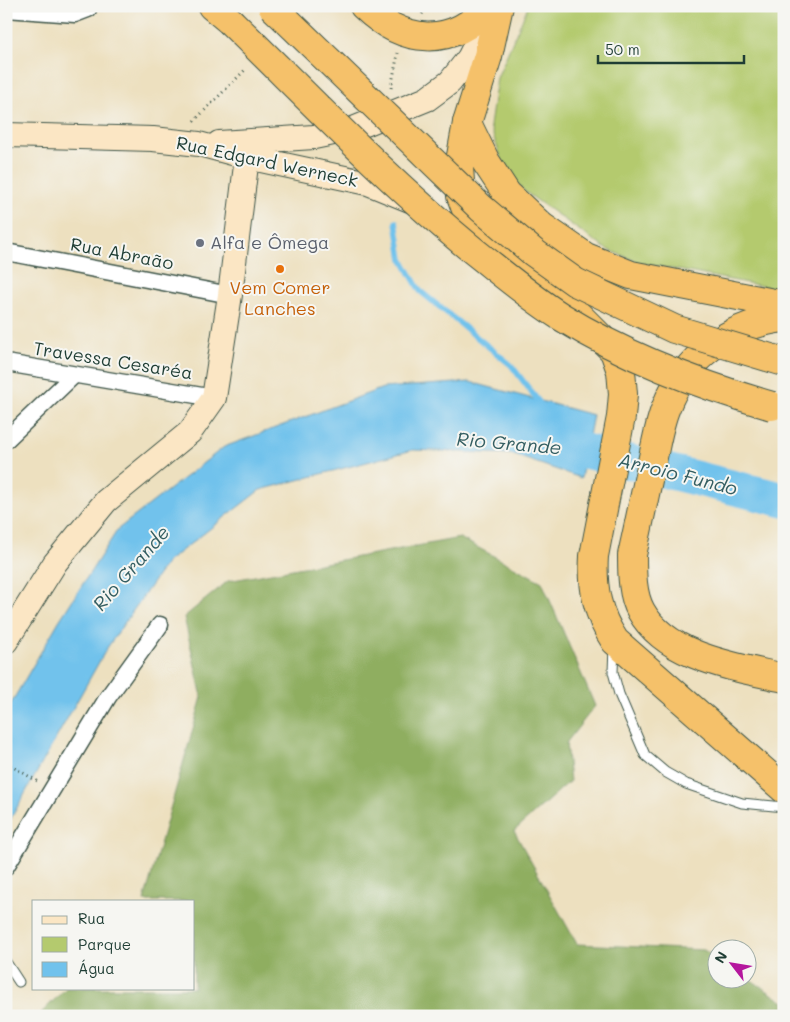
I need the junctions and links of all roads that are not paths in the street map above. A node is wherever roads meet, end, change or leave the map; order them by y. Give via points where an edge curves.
1 (88, 6) edge
2 (212, 6) edge
3 (272, 6) edge
4 (364, 6) edge
5 (489, 6) edge
6 (495, 6) edge
7 (500, 6) edge
8 (6, 9) edge
9 (467, 123) junction
10 (6, 135) edge
11 (194, 143) junction
12 (247, 157) junction
13 (484, 240) junction
14 (6, 252) edge
15 (230, 295) junction
16 (784, 306) edge
17 (784, 318) edge
18 (784, 362) edge
19 (6, 364) edge
20 (73, 376) junction
21 (214, 398) junction
22 (784, 408) edge
23 (6, 440) edge
24 (160, 625) dead end
25 (6, 641) edge
26 (615, 641) junction
27 (784, 678) edge
28 (784, 789) edge
29 (784, 807) edge
30 (6, 866) edge
31 (6, 962) edge
32 (19, 982) dead end

1 - 8 street via 88,9 75,14
2 - 22 highway, bridge via 444,226 512,282 597,338 651,364 707,387
3 - 18 highway, bridge via 481,208 575,282 674,329
4 - 5 highway via 398,32 428,36 449,34
6 - 11 main road via 470,58 450,82 419,102 353,128 314,137
7 - 9 highway, Rua Edgard Werneck
9 - 13 highway, Rua Edgard Werneck via 459,167 461,196 468,215
9 - 16 highway via 486,162 507,194 541,226 586,257 631,275
10 - 11 main road, Rua Edgard Werneck
11 - 12 main road, Rua Edgard Werneck
12 - 13 main road, Rua Edgard Werneck via 368,183 410,200
12 - 15 main road
13 - 26 highway, Rua Edgard Werneck via 578,315 614,351 621,370 621,417 594,556 593,577 603,623
14 - 15 street, Rua Abraão
15 - 21 main road
17 - 27 highway via 722,337 701,354 677,384 663,416 632,555 632,579 641,611 659,632 713,662
19 - 20 street, Travessa Cesaréa
20 - 21 street, Travessa Cesaréa
20 - 23 street
21 - 25 main road via 190,432 106,501 55,563
24 - 30 street via 108,696
26 - 28 highway
26 - 29 lane via 613,672 645,755 665,772 694,787 742,803
31 - 32 lane

